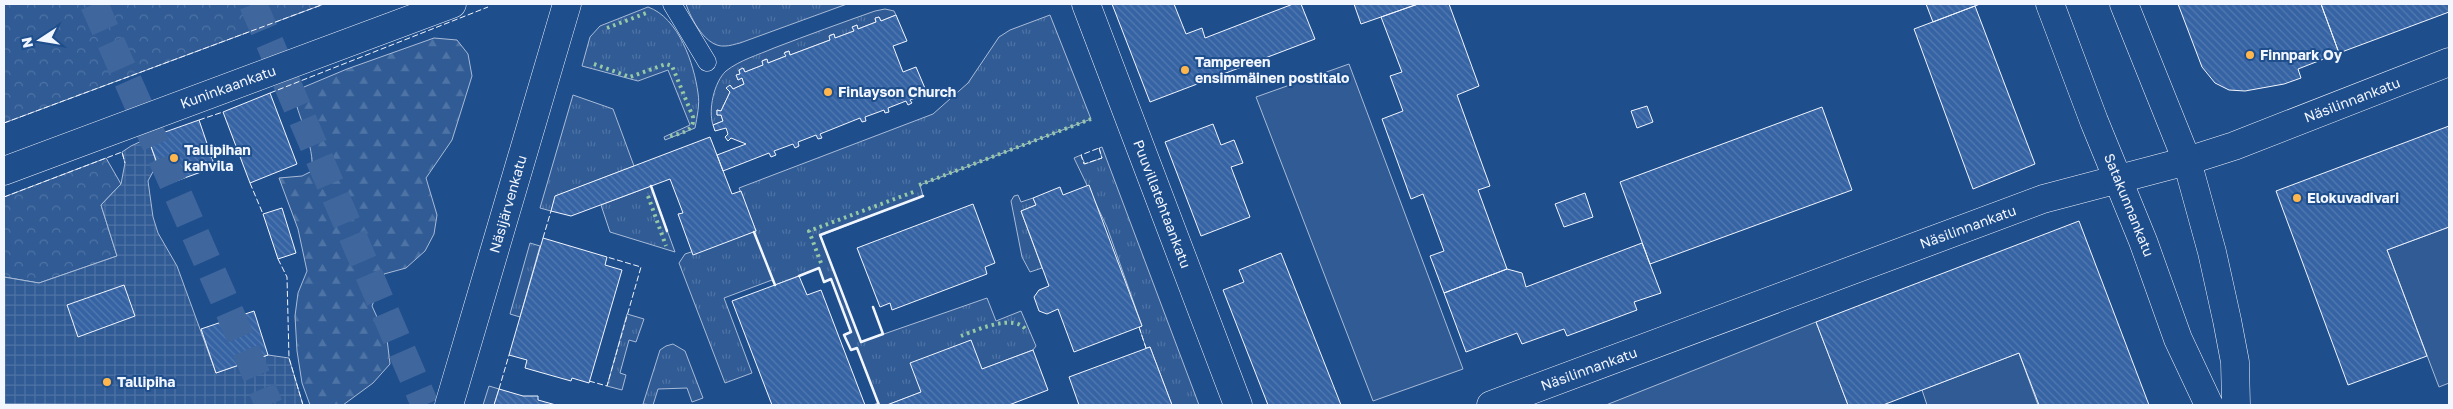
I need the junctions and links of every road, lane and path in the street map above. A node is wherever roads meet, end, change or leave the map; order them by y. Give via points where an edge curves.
1 (452, 4) edge
2 (567, 4) edge
3 (672, 4) edge
4 (1086, 4) edge
5 (2050, 4) edge
6 (2124, 4) edge
7 (707, 62) dead end
8 (2449, 62) edge
9 (2187, 161) junction
10 (4, 171) edge
11 (2120, 179) junction
12 (450, 405) edge
13 (1238, 405) edge
14 (1491, 405) edge
15 (2209, 405) edge
16 (2236, 405) edge

1 - 10 street, Kuninkaankatu
2 - 12 street, Näsijärvenkatu
3 - 7 lane
4 - 13 street, Puuvillatehtaankatu
5 - 11 street, Satakunnankatu via 2094,121
6 - 9 street
8 - 9 street, Näsilinnankatu via 2234,146
9 - 11 street, Näsilinnankatu
9 - 16 street via 2227,320 2235,362
11 - 14 street, Näsilinnankatu via 2043,199
11 - 15 street, Satakunnankatu via 2178,338

